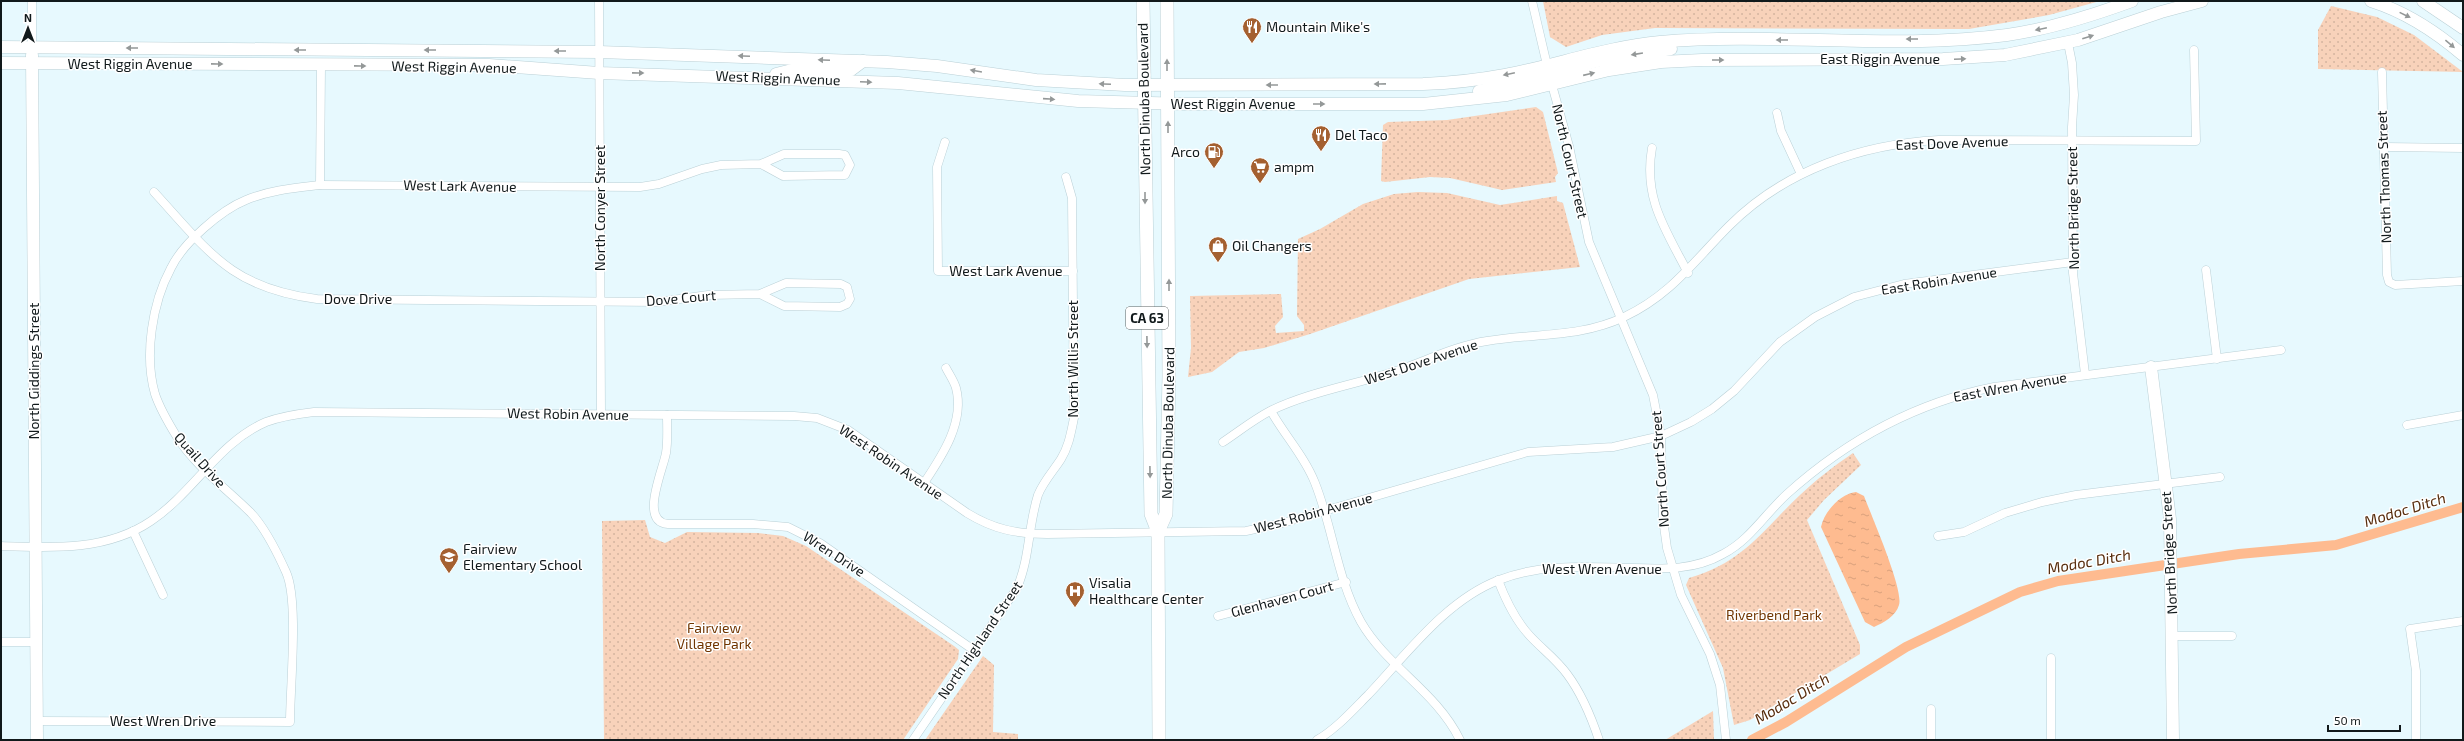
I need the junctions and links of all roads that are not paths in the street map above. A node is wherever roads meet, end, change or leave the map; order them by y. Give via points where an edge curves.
1 (32, 1) edge
2 (599, 1) edge
3 (1143, 1) edge
4 (1168, 1) edge
5 (1532, 1) edge
6 (2132, 1) edge
7 (2202, 1) edge
8 (2371, 1) edge
9 (2422, 1) edge
10 (2463, 28) edge
11 (1702, 40) junction
12 (2068, 43) junction
13 (1, 47) edge
14 (32, 48) junction
15 (2194, 50) dead end
16 (599, 52) junction
17 (2463, 55) edge
18 (863, 61) junction
19 (1, 63) edge
20 (32, 63) junction
21 (321, 65) junction
22 (1547, 65) junction
23 (2382, 72) dead end
24 (599, 73) junction
25 (764, 77) junction
26 (1144, 85) junction
27 (1168, 85) junction
28 (1552, 85) junction
29 (1145, 103) junction
30 (1168, 104) junction
31 (1413, 104) junction
32 (1777, 113) dead end
33 (2072, 140) junction
34 (945, 142) dead end
35 (2385, 147) junction
36 (1652, 148) dead end
37 (2463, 148) edge
38 (761, 164) junction
39 (1801, 174) junction
40 (1066, 177) dead end
41 (320, 185) junction
42 (600, 187) junction
43 (154, 192) dead end
44 (196, 238) junction
45 (2072, 262) junction
46 (2206, 270) dead end
47 (1073, 271) junction
48 (1688, 273) junction
49 (2463, 281) edge
50 (760, 294) junction
51 (601, 301) junction
52 (1622, 318) junction
53 (2281, 350) dead end
54 (2217, 359) junction
55 (2151, 367) junction
56 (946, 368) dead end
57 (2085, 374) junction
58 (1271, 411) junction
59 (601, 414) junction
60 (667, 415) junction
61 (2463, 415) edge
62 (2407, 425) dead end
63 (1661, 436) junction
64 (1223, 442) dead end
65 (206, 470) junction
66 (2220, 477) dead end
67 (924, 483) junction
68 (2165, 484) junction
69 (1324, 510) junction
70 (132, 531) junction
71 (1158, 532) junction
72 (1031, 534) junction
73 (1938, 536) dead end
74 (1, 546) edge
75 (35, 546) junction
76 (1672, 568) junction
77 (1498, 580) junction
78 (1346, 582) junction
79 (163, 594) dead end
80 (1218, 616) dead end
81 (2463, 621) edge
82 (2172, 636) junction
83 (2232, 636) dead end
84 (1, 642) edge
85 (36, 642) junction
86 (975, 651) junction
87 (2051, 658) dead end
88 (1396, 664) junction
89 (1931, 709) dead end
90 (37, 721) junction
91 (290, 722) joint
92 (1726, 738) edge
93 (37, 740) edge
94 (913, 740) edge
95 (1159, 740) edge
96 (1317, 740) edge
97 (1460, 740) edge
98 (1599, 740) edge
99 (1931, 740) edge
100 (2051, 740) edge
101 (2173, 740) edge
102 (2416, 740) edge

1 - 14 street, North Giddings Street
2 - 16 street, North Conyer Street
3 - 26 main road, North Dinuba Boulevard / CA 63
27 -> 4 main road, North Dinuba Boulevard / CA 63
5 - 22 street
6 -> 11 main road, East Riggin Avenue via 2056,25 1984,37
12 -> 7 main road, East Riggin Avenue
8 -> 17 main road via 2401,13 2437,33
9 - 10 main road
11 - 22 main road, East Riggin Avenue via 1629,46
11 -> 28 main road via 1558,72 1553,77
28 -> 12 main road, East Riggin Avenue via 1609,70 1661,62 1969,58
12 - 33 street, North Bridge Street via 2074,80
13 - 14 main road, West Riggin Avenue
16 -> 14 main road, West Riggin Avenue
14 - 20 main road, North Giddings Street
15 - 33 street, East Dove Avenue via 2196,140
18 -> 16 main road, West Riggin Avenue
16 - 24 street, North Conyer Street
18 - 25 main road via 851,70 792,70
26 -> 18 main road, West Riggin Avenue via 1041,81 937,66
19 - 20 main road, West Riggin Avenue
20 -> 21 main road, West Riggin Avenue
20 - 75 main road, North Giddings Street
21 -> 24 main road, West Riggin Avenue via 489,65
21 - 41 street
22 -> 27 main road, West Riggin Avenue via 1472,81
22 - 31 main road via 1547,72 1543,77 1528,82
23 - 35 street, North Thomas Street
24 -> 25 main road, West Riggin Avenue
24 - 42 street, North Conyer Street
25 -> 29 main road, West Riggin Avenue via 907,84 1037,98
26 - 27 main road, West Riggin Avenue
26 - 29 main road, North Dinuba Boulevard / CA 63
27 - 30 main road, North Dinuba Boulevard / CA 63
28 - 31 main road, West Riggin Avenue via 1486,98
28 - 52 street, North Court Street via 1569,146 1586,231
29 - 30 main road, West Riggin Avenue
29 -> 71 main road, North Dinuba Boulevard / CA 63 via 1151,514
30 -> 31 main road, West Riggin Avenue
71 -> 30 main road, North Dinuba Boulevard / CA 63 via 1166,514 1169,376
32 - 39 street via 1781,132
33 - 39 street, East Dove Avenue via 1917,141 1862,151
33 - 45 street, North Bridge Street
34 - 47 street, West Lark Avenue via 937,167 938,271
35 - 37 street
35 - 49 street, North Thomas Street via 2389,282 2395,285
36 - 48 street via 1648,168 1656,210
38 - 38 street via 783,176 845,175 850,165 845,155 839,154 784,154
38 - 42 street, West Lark Avenue via 721,165 650,186
39 - 48 street, East Dove Avenue via 1748,209 1730,225
40 - 47 street, North Willis Street via 1072,198
41 - 42 street, West Lark Avenue
41 - 44 street, Quail Drive via 275,190 245,200 219,216
42 - 51 street, North Conyer Street
43 - 44 street, Dove Drive
44 - 51 street, Dove Drive via 227,268 246,280 271,291 294,296 317,299
44 - 65 street, Quail Drive via 171,267 154,316 150,359 156,395 168,422 178,440
45 - 57 street, North Bridge Street
45 - 63 street, East Robin Avenue via 1904,284 1854,297 1814,317 1780,342 1734,391 1712,409
46 - 54 street
47 - 72 street, North Willis Street via 1074,418 1070,441 1063,457 1039,493
48 - 52 street, East Dove Avenue via 1661,296
50 - 50 street, Dove Court via 784,306 840,307 847,304 850,299 847,286 841,284 786,283
50 - 51 street, Dove Court via 708,295 658,302
51 - 59 street, North Conyer Street
52 - 58 street, West Dove Avenue via 1574,333 1470,344 1394,372 1300,399
52 - 63 street, North Court Street via 1650,383
53 - 54 street, East Wren Avenue
54 - 55 street, East Wren Avenue
55 - 57 street, East Wren Avenue
55 - 68 main road, North Bridge Street
56 - 67 street via 956,387 958,404 955,422 941,457
57 - 76 street, East Wren Avenue via 1976,390 1913,410 1877,428 1821,464 1784,496 1756,529 1734,548 1698,565
58 - 64 street, West Dove Avenue
58 - 69 street via 1308,468
59 - 60 street, West Robin Avenue
59 - 65 street, West Robin Avenue via 314,412 289,415 266,422 248,433
60 - 67 street, West Robin Avenue via 817,418 848,430
60 - 86 street, Wren Drive via 666,453 653,512 656,520 662,524 788,527 804,534
61 - 62 street
63 - 69 street, West Robin Avenue via 1613,447 1528,452
63 - 76 street, North Court Street via 1663,519
65 - 70 street, West Robin Avenue via 172,504 151,521
65 - 91 street, Quail Drive via 252,515 270,541 287,574 292,605
66 - 68 street
67 - 72 street, West Robin Avenue via 984,523 1002,530
68 - 73 street via 2042,502 2005,513 1964,532
68 - 82 main road, North Bridge Street via 2171,551
69 - 71 street, West Robin Avenue via 1246,531
69 - 78 street
70 - 75 street, West Robin Avenue via 86,545
70 - 79 street
71 - 72 street, West Robin Avenue
71 - 95 main road, North Dinuba Boulevard / CA 63
72 - 86 street, North Highland Street via 1027,562 1017,588
74 - 75 street, West Robin Avenue
75 - 85 main road, North Giddings Street
76 - 77 street, West Wren Avenue via 1550,568 1517,573
76 - 92 street, North Court Street via 1681,596 1710,654 1720,685
77 - 88 street, West Wren Avenue via 1449,610
77 - 98 street via 1508,604 1522,626 1558,662 1576,686
78 - 80 street, Glenhaven Court
78 - 88 street via 1361,621 1378,646
81 - 102 street via 2410,629 2416,671
82 - 83 street
82 - 101 main road, North Bridge Street
84 - 85 street
85 - 90 main road, North Giddings Street
86 - 94 street, North Highland Street
87 - 100 street
88 - 96 street, West Wren Avenue via 1355,709
88 - 97 street via 1439,707
89 - 99 street
90 - 91 street, West Wren Drive
90 - 93 main road, North Giddings Street

